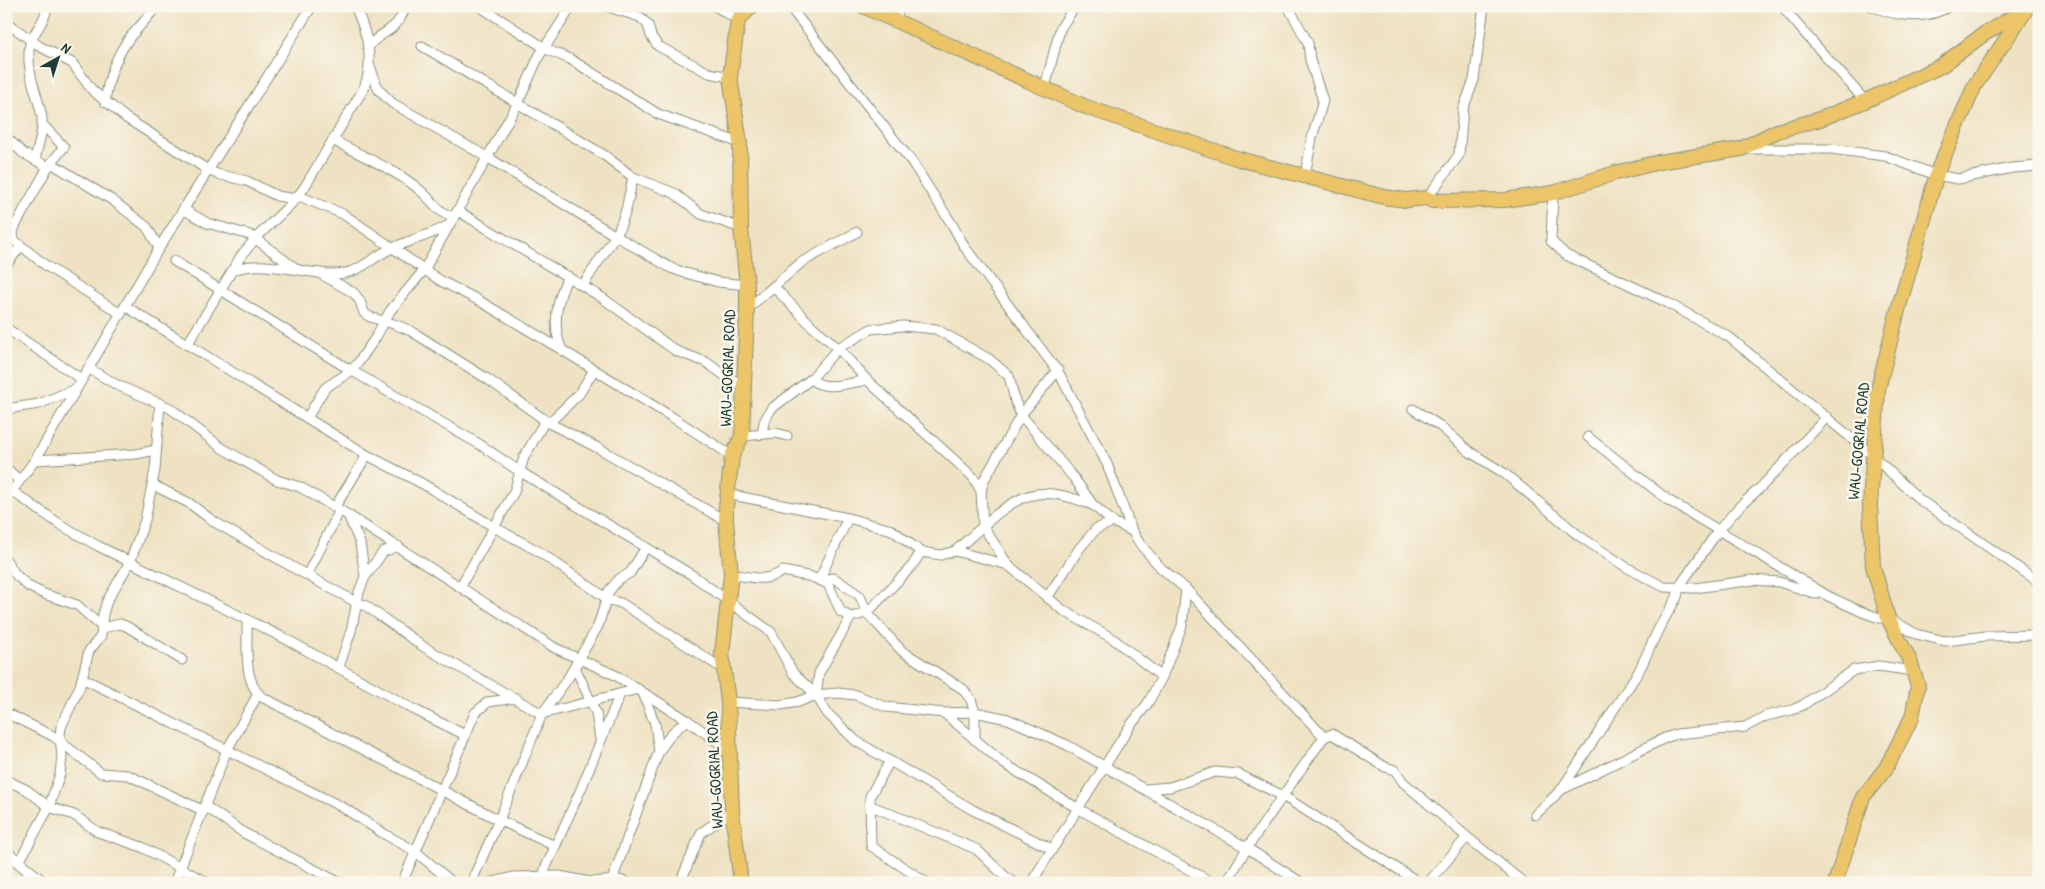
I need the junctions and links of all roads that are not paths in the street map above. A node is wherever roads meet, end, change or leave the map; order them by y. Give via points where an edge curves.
1 (46, 6) edge
2 (156, 6) edge
3 (312, 6) edge
4 (318, 6) edge
5 (355, 6) edge
6 (406, 6) edge
7 (479, 6) edge
8 (572, 6) edge
9 (605, 6) edge
10 (715, 6) edge
11 (752, 6) edge
12 (789, 6) edge
13 (863, 6) edge
14 (1075, 6) edge
15 (1288, 6) edge
16 (1484, 6) edge
17 (1785, 6) edge
18 (1871, 6) edge
19 (1950, 6) edge
20 (2028, 7) edge
21 (306, 15) junction
22 (894, 16) edge
23 (738, 20) junction
24 (6, 22) edge
25 (30, 39) junction
26 (422, 46) dead end
27 (368, 47) junction
28 (544, 47) junction
29 (370, 66) junction
30 (730, 77) junction
31 (1045, 87) junction
32 (1864, 101) junction
33 (105, 102) junction
34 (518, 103) junction
35 (42, 124) junction
36 (6, 137) edge
37 (333, 140) junction
38 (740, 143) junction
39 (11, 148) edge
40 (1741, 149) junction
41 (487, 157) junction
42 (35, 160) junction
43 (50, 165) junction
44 (2039, 166) edge
45 (208, 170) junction
46 (1305, 175) junction
47 (1936, 175) junction
48 (634, 177) junction
49 (1553, 193) junction
50 (297, 198) junction
51 (1427, 198) junction
52 (184, 209) junction
53 (454, 218) junction
54 (741, 228) junction
55 (857, 232) dead end
56 (616, 236) junction
57 (256, 238) junction
58 (20, 247) junction
59 (159, 248) junction
60 (393, 248) junction
61 (174, 261) dead end
62 (6, 265) edge
63 (233, 270) junction
64 (424, 270) junction
65 (300, 271) junction
66 (319, 273) junction
67 (568, 276) junction
68 (583, 285) junction
69 (747, 285) junction
70 (774, 287) junction
71 (220, 291) junction
72 (747, 309) junction
73 (123, 310) junction
74 (384, 321) junction
75 (6, 328) edge
76 (187, 345) junction
77 (838, 348) junction
78 (562, 350) junction
79 (88, 368) junction
80 (351, 370) junction
81 (594, 370) junction
82 (1058, 370) junction
83 (81, 379) junction
84 (811, 379) junction
85 (866, 380) junction
86 (745, 386) junction
87 (75, 389) junction
88 (160, 403) junction
89 (1413, 409) dead end
90 (6, 410) edge
91 (1021, 415) junction
92 (1827, 417) junction
93 (307, 418) junction
94 (547, 422) junction
95 (762, 434) junction
96 (742, 436) junction
97 (787, 436) dead end
98 (1588, 437) dead end
99 (156, 450) junction
100 (368, 455) junction
101 (732, 456) junction
102 (1873, 456) junction
103 (35, 460) junction
104 (6, 468) edge
105 (519, 471) junction
106 (19, 480) junction
107 (153, 485) junction
108 (981, 491) junction
109 (727, 494) junction
110 (9, 495) edge
111 (1093, 505) junction
112 (341, 511) junction
113 (848, 518) junction
114 (726, 521) junction
115 (1113, 522) junction
116 (983, 526) junction
117 (494, 527) junction
118 (1132, 531) junction
119 (1718, 531) junction
120 (398, 546) junction
121 (646, 546) junction
122 (955, 551) junction
123 (921, 552) junction
124 (6, 560) edge
125 (130, 562) junction
126 (1008, 565) junction
127 (11, 573) edge
128 (731, 574) junction
129 (307, 575) junction
130 (365, 577) junction
131 (819, 580) junction
132 (2039, 582) edge
133 (460, 587) junction
134 (1679, 588) junction
135 (1186, 589) junction
136 (1828, 596) junction
137 (606, 598) junction
138 (1047, 598) junction
139 (728, 600) junction
140 (357, 602) junction
141 (867, 613) junction
142 (851, 617) junction
143 (1888, 618) junction
144 (247, 619) junction
145 (102, 627) junction
146 (2039, 635) edge
147 (182, 660) dead end
148 (577, 663) junction
149 (339, 667) junction
150 (723, 669) junction
151 (1913, 671) junction
152 (1162, 677) junction
153 (82, 678) junction
154 (640, 691) junction
155 (258, 694) junction
156 (620, 694) junction
157 (816, 695) junction
158 (516, 698) junction
159 (591, 700) junction
160 (728, 702) junction
161 (975, 712) junction
162 (6, 713) edge
163 (944, 713) junction
164 (542, 714) junction
165 (687, 720) junction
166 (465, 735) junction
167 (1324, 737) junction
168 (974, 740) junction
169 (60, 741) junction
170 (600, 742) junction
171 (227, 750) junction
172 (729, 750) junction
173 (659, 751) junction
174 (890, 761) junction
175 (1106, 766) junction
176 (6, 780) edge
177 (1145, 789) junction
178 (442, 790) junction
179 (1562, 790) junction
180 (1283, 796) junction
181 (869, 805) junction
182 (49, 807) junction
183 (205, 808) junction
184 (1076, 808) junction
185 (732, 811) junction
186 (1535, 815) dead end
187 (499, 820) junction
188 (1467, 837) junction
189 (555, 846) junction
190 (1247, 848) junction
191 (1052, 849) junction
192 (415, 851) junction
193 (6, 852) edge
194 (19, 862) junction
195 (180, 868) junction
196 (544, 880) edge
197 (612, 882) edge
198 (44, 883) edge
199 (174, 883) edge
200 (208, 883) edge
201 (340, 883) edge
202 (402, 883) edge
203 (453, 883) edge
204 (471, 883) edge
205 (489, 883) edge
206 (628, 883) edge
207 (680, 883) edge
208 (741, 883) edge
209 (927, 883) edge
210 (1014, 883) edge
211 (1031, 883) edge
212 (1213, 883) edge
213 (1226, 883) edge
214 (1302, 883) edge
215 (1420, 883) edge
216 (1428, 883) edge
217 (1524, 883) edge
218 (1834, 883) edge

1 - 25 street via 44,16
2 - 33 street via 126,43 111,72
3 - 21 street
4 - 21 street
5 - 27 street
6 - 27 street via 397,25
7 - 28 street
8 - 28 street
9 - 30 street via 640,17 648,25 658,46 709,73
10 - 23 street
11 - 23 main road
12 - 82 street via 912,162 964,246
13 - 22 main road
14 - 31 street via 1060,29
15 - 46 street via 1308,43 1310,60 1324,101
16 - 51 street via 1474,80 1463,109 1459,155
17 - 32 street via 1817,49
18 - 19 street via 1885,12 1924,17
20 - 32 main road via 1941,66
20 - 47 main road, WAU-GOGRIAL ROAD via 1976,85
21 - 45 street
22 - 31 main road
23 - 30 main road, WAU-GOGRIAL ROAD
24 - 25 street
25 - 33 street via 72,63
25 - 35 street via 30,73
26 - 34 street
27 - 29 street
28 - 34 street
28 - 38 street via 570,59 658,114
29 - 37 street via 364,88
29 - 41 street via 386,99
30 - 38 main road, WAU-GOGRIAL ROAD
31 - 46 main road via 1086,107 1239,159
32 - 40 main road via 1820,119 1777,131
33 - 45 street
34 - 41 street
34 - 48 street
35 - 42 street
35 - 43 street via 64,147
36 - 39 street
37 - 50 street
37 - 53 street via 415,185 440,212
38 - 54 main road, WAU-GOGRIAL ROAD
39 - 42 street
40 - 47 street via 1831,149 1885,156
40 - 49 main road via 1659,162
41 - 53 street
41 - 56 street
42 - 43 street
43 - 58 street via 14,229 14,240
43 - 59 street via 112,200 147,227
44 - 47 street via 1958,178
45 - 50 street via 247,181 277,196
45 - 52 street
46 - 51 main road via 1384,197
47 - 102 main road, WAU-GOGRIAL ROAD via 1878,389
48 - 54 street via 674,193 707,217
48 - 56 street
49 - 51 main road via 1504,200 1432,201
49 - 92 street via 1551,241 1566,255 1666,302 1729,337
50 - 57 street
50 - 60 street via 343,214
52 - 57 street via 207,223
52 - 59 street
53 - 60 street via 427,236
53 - 64 street
53 - 67 street
54 - 69 main road, WAU-GOGRIAL ROAD
55 - 70 street via 802,262
56 - 68 street
56 - 69 street via 671,268 718,282
57 - 63 street
57 - 65 street
58 - 62 street
58 - 73 street
59 - 73 street
60 - 64 street
60 - 66 street via 356,271
61 - 71 street
63 - 65 street via 263,265
63 - 71 street
64 - 74 street
64 - 78 street
65 - 66 street
66 - 74 street via 354,293 367,316
67 - 68 street
67 - 78 street via 560,295 556,319 557,338
68 - 86 street via 676,351 706,362
69 - 72 main road, WAU-GOGRIAL ROAD
70 - 72 street
70 - 77 street
71 - 76 street
71 - 80 street
72 - 86 main road, WAU-GOGRIAL ROAD
73 - 76 street
73 - 79 street
74 - 80 street via 368,350
74 - 94 street via 411,331 489,380
75 - 83 street
76 - 93 street
77 - 84 street
77 - 85 street
77 - 91 street via 871,330 903,326 936,330 989,359 1009,376
78 - 81 street
79 - 83 street
79 - 88 street via 117,385
80 - 93 street via 325,388
80 - 105 street via 479,444
81 - 94 street via 579,394
81 - 101 street
82 - 91 street
82 - 118 street via 1107,464
83 - 87 street
84 - 85 street via 817,385 830,386
84 - 95 street via 772,409 764,422
85 - 108 street via 973,476
86 - 96 main road, WAU-GOGRIAL ROAD
87 - 90 street via 39,404
87 - 103 street
88 - 99 street
88 - 112 street via 228,452
89 - 134 street via 1504,473 1578,536 1664,587
91 - 108 street
91 - 111 street
92 - 102 street
92 - 119 street
93 - 100 street
94 - 105 street via 524,457
94 - 114 street
95 - 96 street
95 - 97 street
96 - 101 main road, WAU-GOGRIAL ROAD
98 - 119 street via 1668,500
99 - 103 street
99 - 107 street
100 - 112 street
100 - 117 street
101 - 109 main road, WAU-GOGRIAL ROAD
102 - 132 street via 1920,500
102 - 143 main road, WAU-GOGRIAL ROAD via 1870,505 1873,566
103 - 106 street
104 - 106 street
105 - 117 street via 514,492
105 - 121 street
106 - 110 street
107 - 125 street
107 - 129 street via 189,503 213,521
108 - 116 street
109 - 113 street
109 - 114 main road, WAU-GOGRIAL ROAD
110 - 125 street
111 - 115 street
111 - 116 street via 1052,492 1038,493 1006,506
112 - 120 street
112 - 129 street
112 - 130 street via 360,543
113 - 123 street via 892,530
113 - 131 street
114 - 128 main road, WAU-GOGRIAL ROAD
115 - 118 street
115 - 138 street via 1096,528
116 - 122 street
116 - 126 street
117 - 133 street
117 - 137 street via 538,551
118 - 135 street via 1161,568
119 - 134 street
119 - 136 street
120 - 130 street via 382,553
120 - 133 street
121 - 137 street via 630,573 615,583
121 - 139 street
122 - 123 street via 941,555
122 - 126 street
123 - 141 street via 912,566
124 - 127 street
125 - 144 street
125 - 145 street via 107,601
126 - 138 street
127 - 145 street via 36,590 84,609
128 - 131 street via 765,579 774,578 784,571
128 - 139 main road, WAU-GOGRIAL ROAD
129 - 140 street
130 - 140 street
131 - 141 street via 834,578 849,588 860,596
131 - 142 street via 828,584 841,612
133 - 148 street
134 - 136 street via 1753,580 1779,582
134 - 179 street via 1677,598 1639,671
135 - 152 street via 1182,626
135 - 167 street
136 - 143 street via 1866,613
137 - 148 street via 598,626
137 - 150 street
138 - 152 street via 1112,638
139 - 150 main road, WAU-GOGRIAL ROAD
139 - 157 street via 771,632 793,673
140 - 149 street
140 - 158 street via 432,651
141 - 142 street
141 - 161 street via 902,651 962,689
142 - 157 street via 819,673
143 - 146 street via 1916,634 1945,641
143 - 151 main road, WAU-GOGRIAL ROAD
144 - 149 street
144 - 155 street via 249,677
145 - 147 street via 126,626
145 - 153 street via 101,636 86,658
148 - 154 street via 605,670
148 - 159 street
148 - 164 street
149 - 166 street via 413,710
150 - 160 main road, WAU-GOGRIAL ROAD
151 - 179 street via 1879,666 1854,670 1792,710 1766,716 1745,727 1665,738
151 - 218 main road, WAU-GOGRIAL ROAD via 1918,686 1912,717 1886,768 1863,797
152 - 175 street
153 - 169 street via 62,727
153 - 171 street
154 - 156 street
154 - 165 street
154 - 173 street via 655,724
155 - 171 street
155 - 178 street
156 - 159 street
156 - 170 street
157 - 160 street via 780,705
157 - 163 street via 856,695 886,707
157 - 174 street via 827,714 842,729
158 - 164 street
158 - 166 street via 483,705 475,713
159 - 164 street
159 - 170 street via 599,722
160 - 172 main road, WAU-GOGRIAL ROAD
161 - 163 street
161 - 168 street
161 - 175 street via 1008,719
162 - 169 street
163 - 168 street
164 - 187 street
165 - 172 street
165 - 173 street
166 - 178 street
167 - 180 street
167 - 188 street via 1332,734 1385,768 1395,770 1403,782
168 - 184 street via 1003,763
169 - 182 street via 60,774
169 - 183 street via 101,773 128,775
170 - 189 street
171 - 183 street
171 - 192 street via 339,805
172 - 185 main road, WAU-GOGRIAL ROAD
173 - 197 street
174 - 181 street via 870,796
174 - 191 street via 974,810
175 - 177 street
175 - 184 street
176 - 182 street via 27,790
177 - 180 street via 1170,787 1215,772 1238,774
177 - 190 street
178 - 187 street
178 - 192 street
179 - 186 street
180 - 190 street
180 - 215 street
181 - 209 street via 871,846
181 - 210 street via 976,849
182 - 194 street
182 - 195 street via 74,815 98,832 133,843
183 - 195 street
183 - 201 street via 244,833
184 - 191 street
184 - 212 street
185 - 207 street via 701,833
185 - 208 main road, WAU-GOGRIAL ROAD
187 - 189 street
187 - 204 street
188 - 216 street
188 - 217 street
189 - 196 street
190 - 213 street
190 - 214 street
191 - 211 street
192 - 202 street
192 - 203 street
193 - 194 street
194 - 198 street
195 - 199 street
195 - 200 street
196 - 197 street via 566,876 590,882
196 - 205 street via 513,877
197 - 206 street via 622,880

